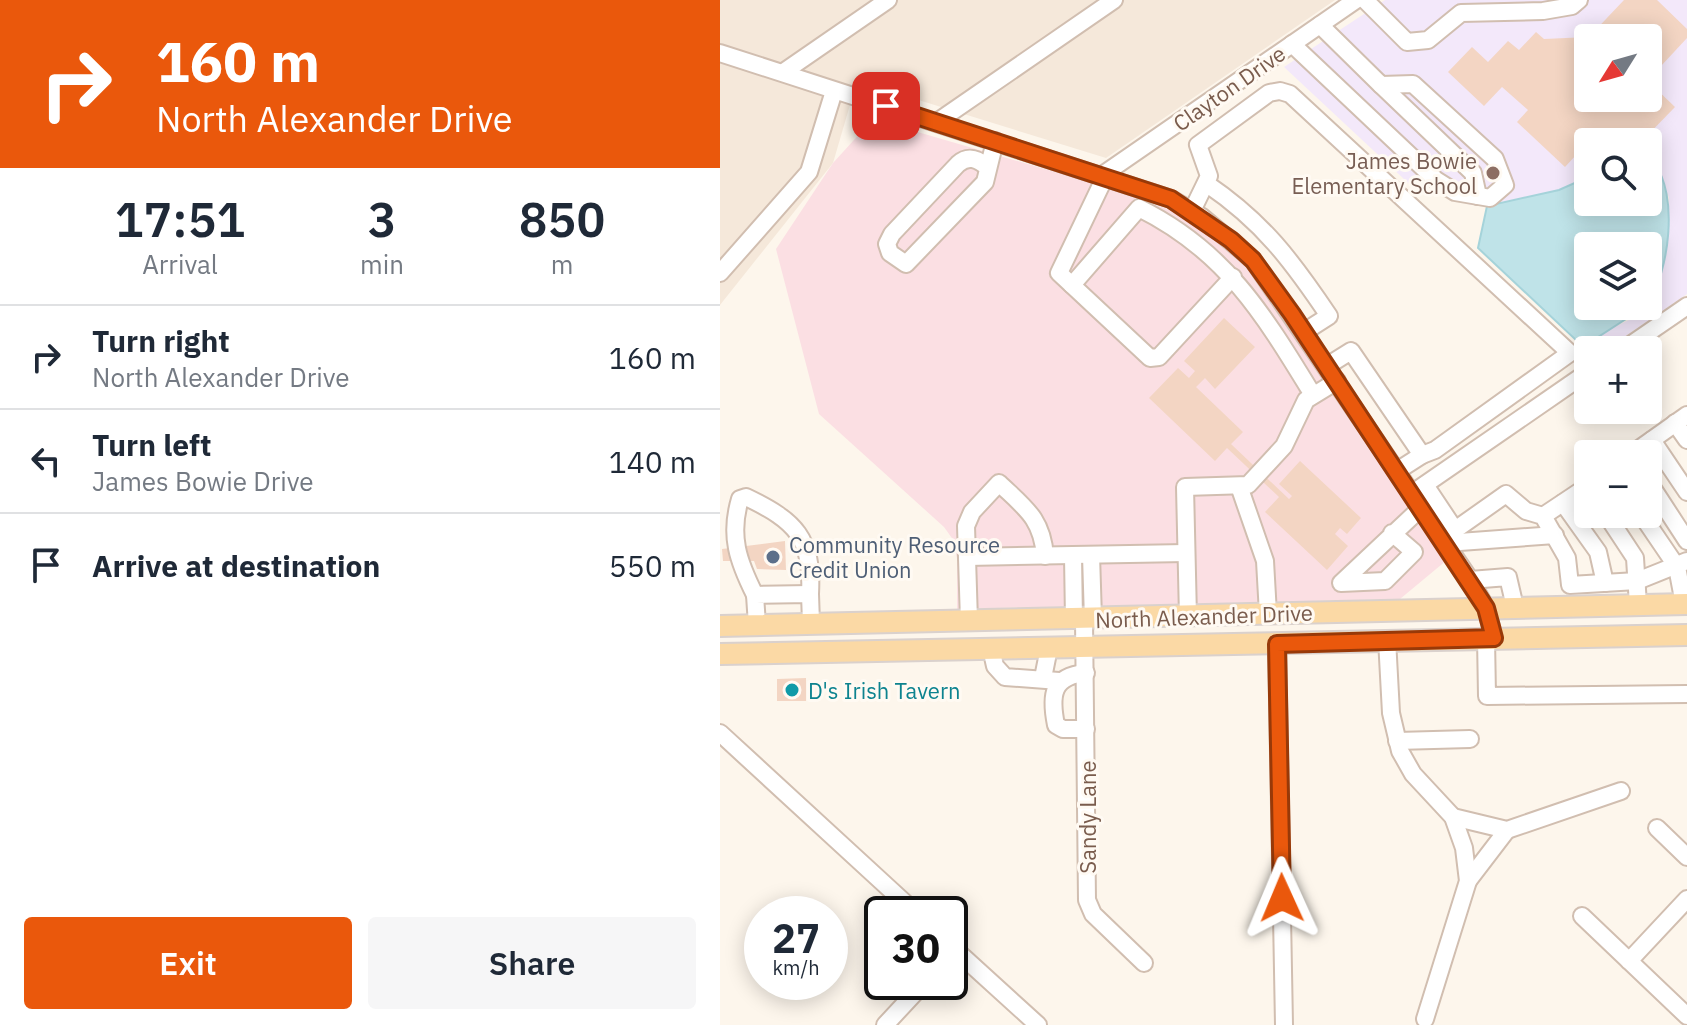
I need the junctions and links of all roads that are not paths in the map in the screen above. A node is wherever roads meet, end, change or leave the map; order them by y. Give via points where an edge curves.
1 (888, 0) edge
2 (1114, 0) edge
3 (1356, 0) edge
4 (1365, 0) edge
5 (1579, 0) edge
6 (1320, 25) junction
7 (1292, 44) junction
8 (726, 55) edge
9 (720, 70) edge
10 (785, 71) junction
11 (1381, 85) junction
12 (834, 91) junction
13 (937, 122) junction
14 (995, 141) junction
15 (987, 167) junction
16 (1103, 176) junction
17 (1207, 184) junction
18 (1478, 196) junction
19 (1192, 211) junction
20 (1229, 238) junction
21 (1215, 257) junction
22 (720, 273) edge
23 (1233, 277) junction
24 (1072, 285) junction
25 (1687, 306) edge
26 (1304, 332) junction
27 (1643, 336) edge
28 (1327, 366) junction
29 (1337, 381) junction
30 (1574, 382) edge
31 (1313, 395) junction
32 (1681, 419) edge
33 (1652, 440) edge
34 (1687, 440) edge
35 (1422, 455) junction
36 (1662, 455) edge
37 (1397, 471) junction
38 (1239, 486) junction
39 (1687, 492) edge
40 (1420, 495) junction
41 (1574, 496) edge
42 (1563, 503) junction
43 (1662, 503) edge
44 (1543, 516) junction
45 (1615, 528) edge
46 (1652, 528) edge
47 (1392, 533) dead end
48 (1555, 535) junction
49 (1454, 537) junction
50 (1687, 541) edge
51 (1186, 553) junction
52 (1091, 555) junction
53 (1045, 556) junction
54 (1073, 556) junction
55 (967, 557) junction
56 (1682, 564) edge
57 (1470, 580) junction
58 (1637, 581) junction
59 (1605, 583) junction
60 (1073, 584) junction
61 (1091, 585) junction
62 (810, 594) junction
63 (755, 595) junction
64 (1571, 596) junction
65 (1685, 604) edge
66 (1638, 605) junction
67 (1515, 607) junction
68 (1486, 608) junction
69 (1268, 614) junction
70 (1188, 617) junction
71 (1084, 620) junction
72 (969, 621) junction
73 (811, 623) junction
74 (757, 625) junction
75 (720, 626) edge
76 (1687, 635) edge
77 (1490, 638) junction
78 (1387, 639) junction
79 (1277, 644) junction
80 (1190, 646) junction
81 (1086, 647) junction
82 (991, 648) junction
83 (1049, 648) junction
84 (811, 650) junction
85 (720, 654) edge
86 (1086, 673) junction
87 (1051, 680) junction
88 (1687, 694) edge
89 (1086, 729) junction
90 (720, 733) edge
91 (1470, 739) dead end
92 (1397, 741) junction
93 (1621, 791) dead end
94 (1453, 817) junction
95 (1657, 828) dead end
96 (1507, 830) junction
97 (1687, 857) edge
98 (1468, 881) junction
99 (897, 896) edge
100 (1687, 899) edge
101 (1582, 916) dead end
102 (1629, 961) junction
103 (1144, 963) dead end
104 (968, 964) edge
105 (908, 1000) edge
106 (1687, 1016) edge
107 (1425, 1019) dead end
108 (885, 1025) edge
109 (1038, 1025) edge
110 (1284, 1025) edge

1 - 10 street
2 - 13 street
3 - 6 street, Clayton Drive
4 - 5 street via 1407,42 1428,40 1461,13 1543,11
6 - 7 street, Clayton Drive
6 - 11 street
7 - 16 street, Clayton Drive
7 - 18 street via 1436,180 1455,192
8 - 9 street
8 - 10 street
10 - 12 street
11 - 18 street via 1473,173
11 - 18 street via 1413,84 1495,159 1505,185 1490,198
12 - 13 street
12 - 22 street via 809,172
13 - 14 street
14 - 15 street
14 - 16 street
15 - 15 street via 985,182 906,264 890,253 892,234 958,164 978,159
16 - 19 street
16 - 24 street via 1059,273
17 - 19 street
17 - 26 street via 1269,233 1329,316
17 - 35 street via 1198,145 1269,93 1290,94 1570,353
19 - 20 street
20 - 21 street
20 - 26 street via 1253,260
21 - 23 street
21 - 24 street via 1177,227 1139,208
23 - 24 street via 1153,359
23 - 31 street
25 - 27 street
26 - 28 street
28 - 29 street
28 - 35 street via 1351,351
29 - 31 street
29 - 37 street
30 - 40 street
31 - 38 street via 1303,404 1284,446 1248,485
32 - 33 street
32 - 34 street
35 - 37 street
36 - 39 street
37 - 40 street
38 - 51 street via 1185,487
38 - 69 street via 1265,561
40 - 47 street
40 - 49 street
41 - 42 street
42 - 44 street
42 - 59 street via 1598,552
43 - 50 street
44 - 48 street
44 - 49 street via 1526,511 1506,494
45 - 58 street via 1635,558
46 - 56 street
48 - 49 street
48 - 64 street via 1567,558
49 - 57 street
51 - 52 street
51 - 70 street
52 - 54 street
52 - 61 street
53 - 54 street
53 - 55 street
53 - 55 street via 1036,520 999,483 968,519
54 - 60 street
55 - 72 street
56 - 58 street
56 - 65 street
57 - 67 street via 1508,577
57 - 68 street
58 - 59 street
58 - 66 street
59 - 64 street
60 - 61 street
60 - 71 street
61 - 71 street
62 - 63 street
62 - 63 street via 811,562 803,540 765,506 746,497 740,499 734,519 735,546
62 - 73 street
63 - 74 street
64 - 66 main road, North Alexander Drive
64 - 67 main road, North Alexander Drive
65 - 66 main road, North Alexander Drive
67 - 68 main road, North Alexander Drive
68 - 69 main road, North Alexander Drive
68 - 77 street
69 - 70 main road, North Alexander Drive
70 - 71 main road, North Alexander Drive
70 - 80 main road
71 - 72 main road, North Alexander Drive
71 - 81 street, Sandy Lane
72 - 73 main road, North Alexander Drive
73 - 74 main road, North Alexander Drive
73 - 84 main road
74 - 75 main road, North Alexander Drive
76 - 77 main road, North Alexander Drive
77 - 78 main road, North Alexander Drive
77 - 88 street via 1487,696
78 - 79 main road, North Alexander Drive
78 - 92 street
79 - 80 main road, North Alexander Drive
79 - 110 street
80 - 81 main road, North Alexander Drive
81 - 83 main road, North Alexander Drive
81 - 86 street, Sandy Lane
82 - 83 main road, North Alexander Drive
82 - 84 main road, North Alexander Drive
82 - 87 street via 995,666 1005,677
83 - 87 street
84 - 85 main road, North Alexander Drive
86 - 87 street
86 - 89 street, Sandy Lane
87 - 89 street via 1056,725
89 - 103 street, Sandy Lane via 1087,900 1093,914
90 - 99 street
91 - 92 street
92 - 94 street via 1413,774
93 - 96 street
94 - 96 street
94 - 98 street
95 - 97 street
96 - 98 street
98 - 107 street
100 - 102 street
101 - 102 street
102 - 106 street
104 - 109 street
105 - 108 street

